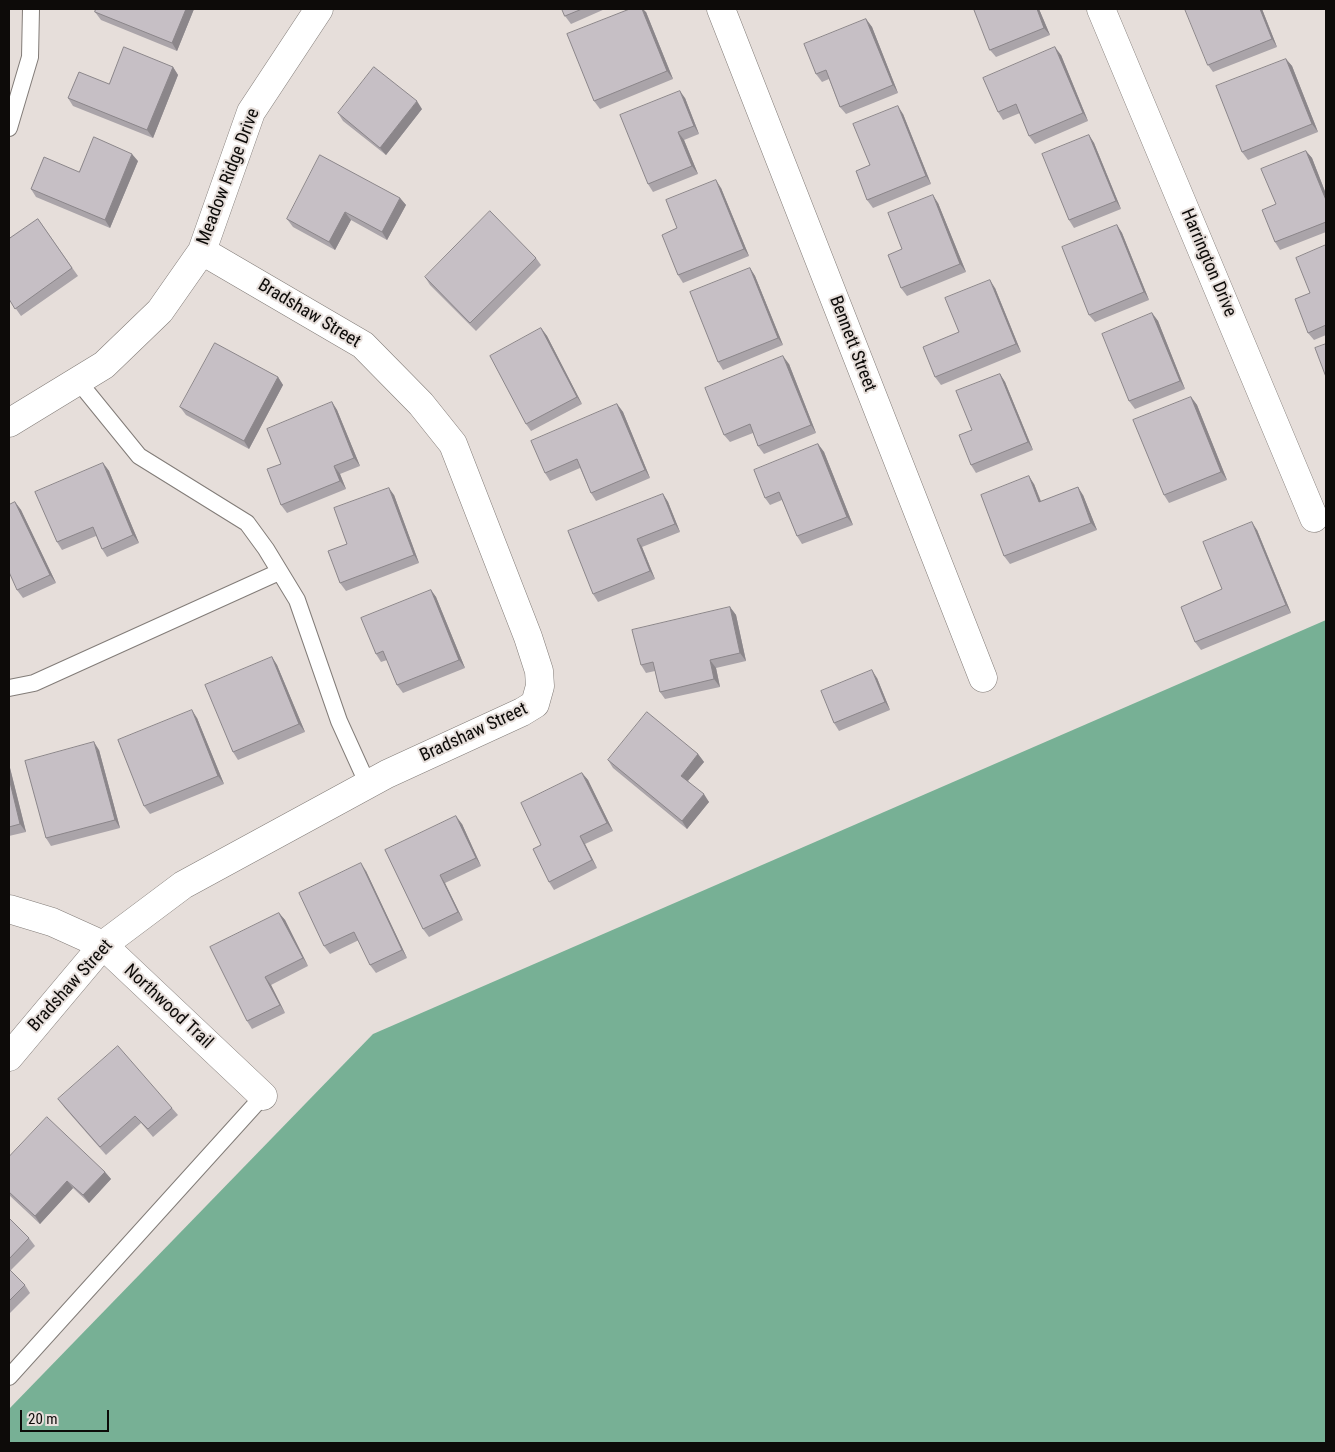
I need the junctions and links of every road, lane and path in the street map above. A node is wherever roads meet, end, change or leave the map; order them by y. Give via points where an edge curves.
1 (31, 9) edge
2 (319, 9) edge
3 (721, 9) edge
4 (1102, 9) edge
5 (9, 128) edge
6 (202, 251) junction
7 (78, 381) junction
8 (9, 423) edge
9 (1314, 518) dead end
10 (279, 572) junction
11 (984, 678) dead end
12 (9, 688) edge
13 (368, 785) junction
14 (9, 909) edge
15 (103, 945) junction
16 (9, 1057) edge
17 (263, 1096) joint
18 (9, 1377) edge

1 - 5 lane via 30,57
2 - 6 street, Meadow Ridge Drive via 251,112
3 - 11 street, Bennett Street
4 - 9 street, Harrington Drive
6 - 7 street, Meadow Ridge Drive via 160,311 104,365
6 - 13 street, Bradshaw Street via 363,345 421,404 453,444 531,645 539,671 540,686 535,704
7 - 8 street, Meadow Ridge Drive
7 - 10 lane via 139,456 247,523
10 - 12 lane via 34,683
10 - 13 lane via 297,600 339,721
13 - 15 street, Bradshaw Street via 183,885
14 - 15 street, Northwood Trail via 52,922
15 - 16 street, Bradshaw Street
15 - 17 street, Northwood Trail
17 - 18 lane

